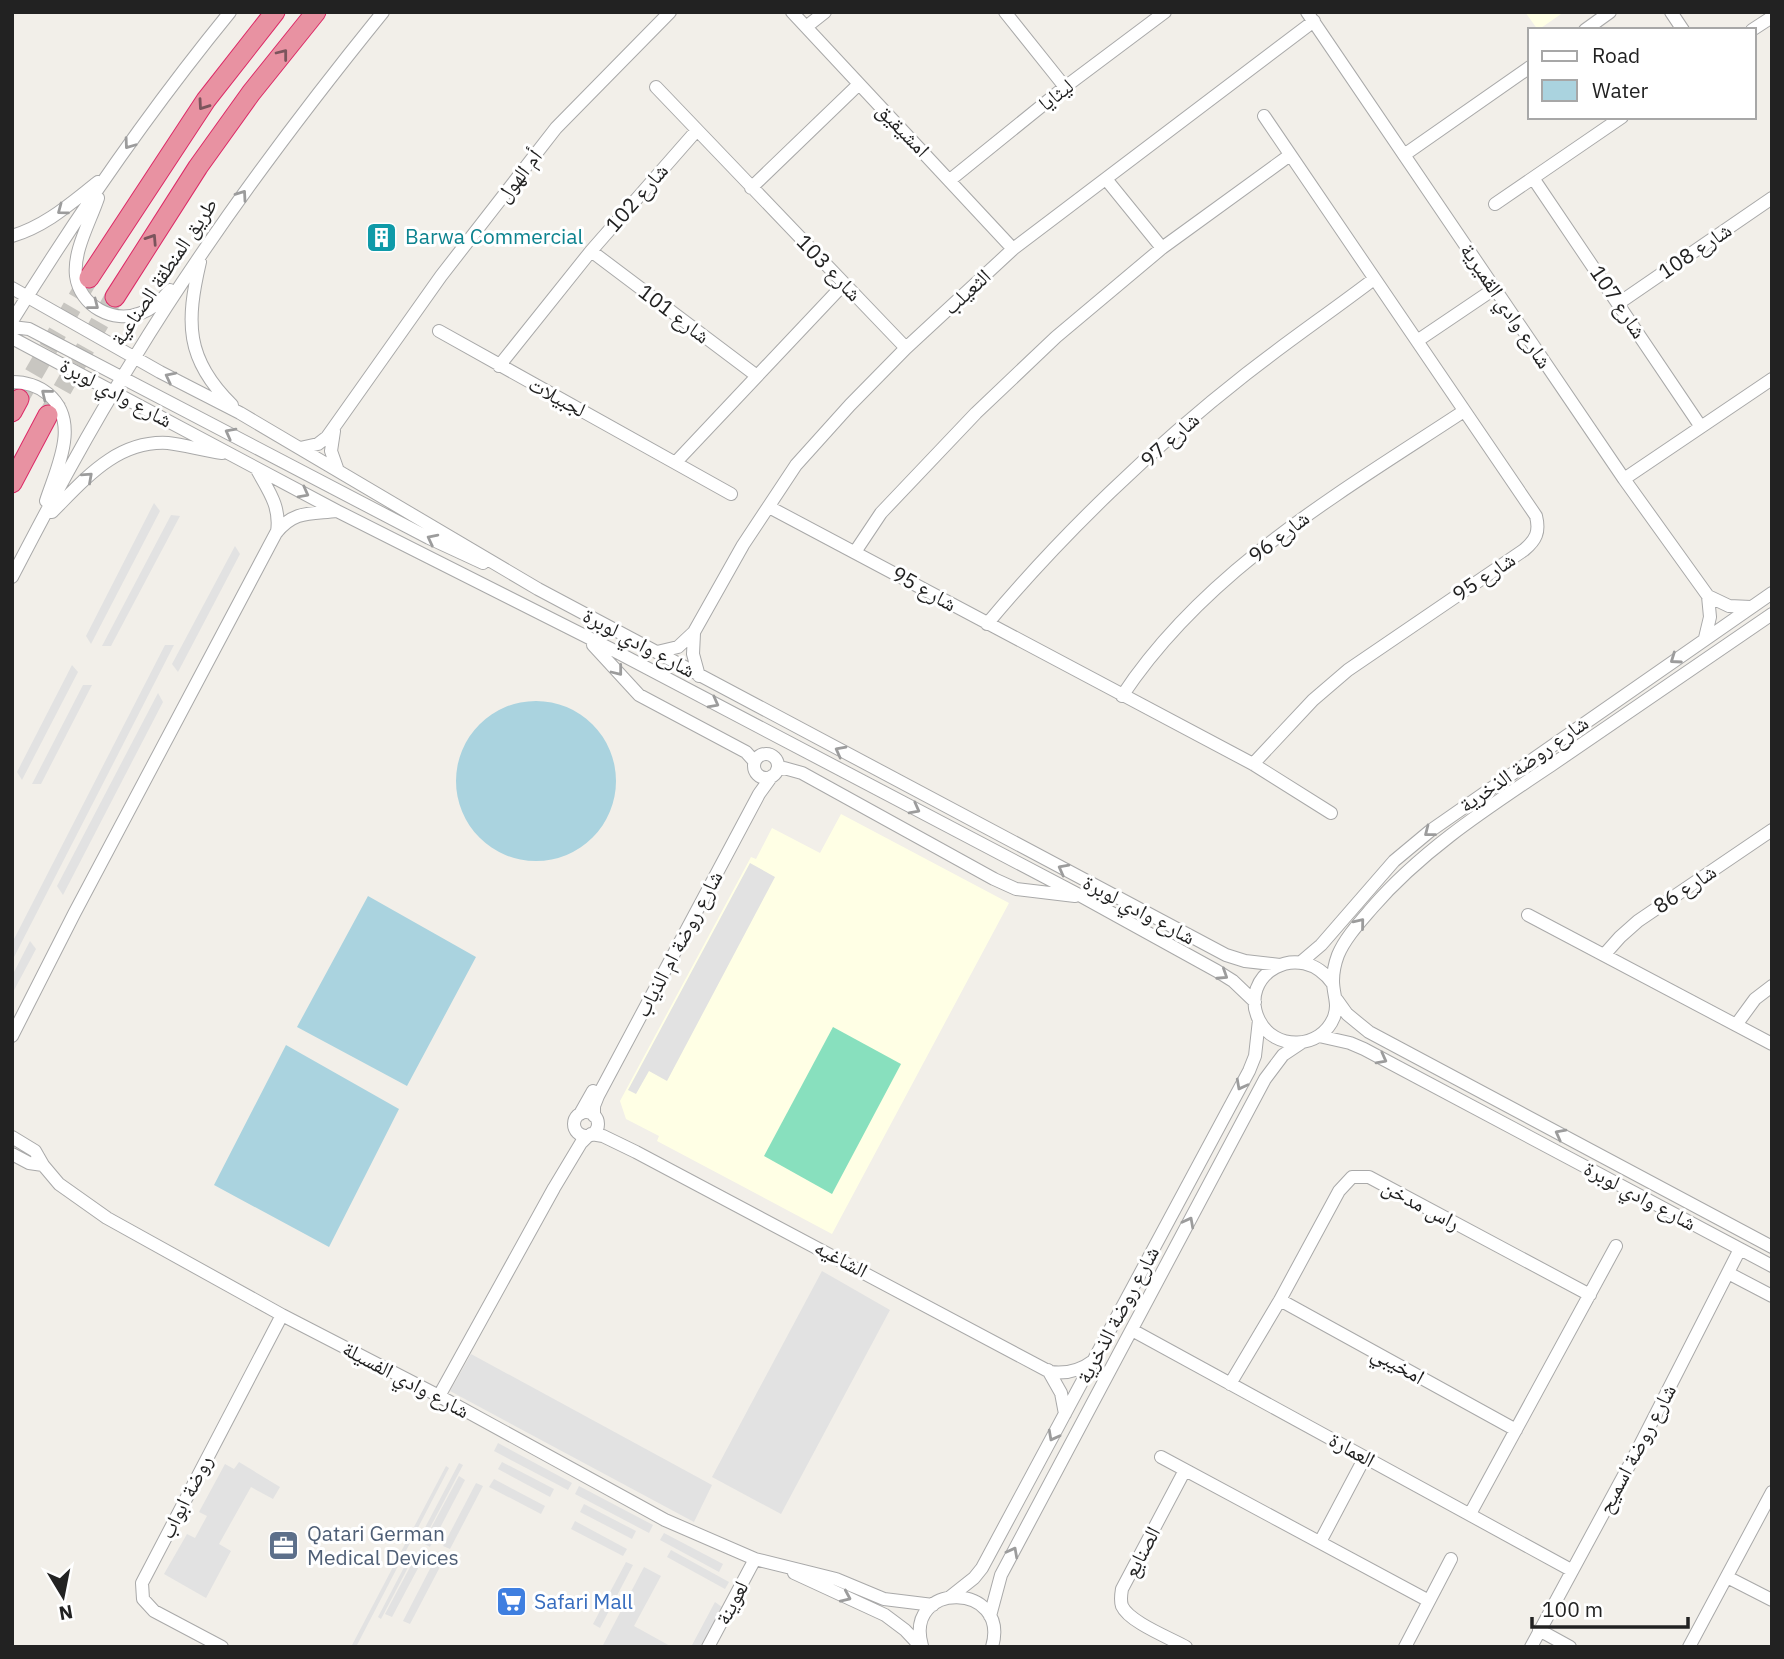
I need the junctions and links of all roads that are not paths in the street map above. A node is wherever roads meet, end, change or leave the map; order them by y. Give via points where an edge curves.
1 (230, 12) edge
2 (275, 12) edge
3 (316, 12) edge
4 (383, 12) edge
5 (670, 12) edge
6 (792, 12) edge
7 (825, 12) edge
8 (1005, 12) edge
9 (1165, 12) edge
10 (1610, 12) edge
11 (1671, 12) edge
12 (1772, 16) edge
13 (1310, 17) edge
14 (806, 27) junction
15 (1588, 28) edge
16 (1682, 28) edge
17 (1755, 28) edge
18 (1528, 69) edge
19 (859, 84) junction
20 (656, 87) dead end
21 (1065, 87) junction
22 (1264, 116) dead end
23 (1619, 119) edge
24 (697, 130) junction
25 (1290, 155) junction
26 (1404, 155) junction
27 (107, 175) junction
28 (1533, 178) junction
29 (1106, 179) junction
30 (950, 180) junction
31 (751, 188) junction
32 (1772, 198) edge
33 (1495, 204) dead end
34 (12, 236) edge
35 (1162, 248) junction
36 (1013, 249) junction
37 (203, 251) junction
38 (591, 251) junction
39 (89, 278) tunnel mouth
40 (1374, 279) junction
41 (844, 284) junction
42 (12, 288) edge
43 (1494, 289) junction
44 (114, 297) tunnel mouth
45 (26, 298) junction
46 (1619, 303) junction
47 (13, 319) edge
48 (439, 331) dead end
49 (12, 338) edge
50 (1417, 341) junction
51 (906, 348) junction
52 (134, 358) junction
53 (499, 366) junction
54 (757, 376) junction
55 (122, 377) junction
56 (1772, 379) edge
57 (114, 391) junction
58 (15, 398) edge
59 (1464, 411) junction
60 (240, 413) junction
61 (48, 415) tunnel mouth
62 (337, 424) junction
63 (1701, 427) junction
64 (300, 448) junction
65 (230, 453) junction
66 (676, 462) junction
67 (256, 468) junction
68 (337, 468) junction
69 (1624, 479) junction
70 (12, 483) edge
71 (731, 494) dead end
72 (769, 506) junction
73 (337, 511) junction
74 (39, 525) junction
75 (276, 533) junction
76 (855, 552) junction
77 (12, 577) edge
78 (538, 589) junction
79 (1772, 593) edge
80 (1708, 596) junction
81 (523, 605) junction
82 (1751, 607) junction
83 (1772, 614) edge
84 (987, 624) junction
85 (694, 632) junction
86 (1705, 638) junction
87 (657, 652) junction
88 (699, 676) junction
89 (1122, 696) junction
90 (754, 761) junction
91 (1252, 764) junction
92 (775, 773) junction
93 (758, 775) junction
94 (1331, 813) dead end
95 (1772, 830) edge
96 (1082, 896) junction
97 (1528, 915) dead end
98 (1604, 955) junction
99 (1301, 962) junction
100 (1280, 965) junction
101 (1333, 984) junction
102 (1772, 986) edge
103 (1337, 1000) junction
104 (1255, 1002) junction
105 (1259, 1020) junction
106 (1737, 1025) junction
107 (12, 1036) edge
108 (1319, 1036) junction
109 (1301, 1043) junction
110 (1772, 1044) edge
111 (580, 1114) junction
112 (596, 1118) junction
113 (575, 1128) junction
114 (590, 1135) junction
115 (12, 1136) edge
116 (633, 1150) junction
117 (12, 1154) edge
118 (43, 1165) junction
119 (554, 1188) junction
120 (1616, 1246) dead end
121 (1772, 1247) edge
122 (1740, 1250) junction
123 (1772, 1266) edge
124 (1728, 1273) junction
125 (1590, 1295) junction
126 (1772, 1296) edge
127 (1279, 1300) junction
128 (282, 1315) junction
129 (1132, 1330) junction
130 (1093, 1361) junction
131 (1048, 1370) junction
132 (1230, 1384) junction
133 (439, 1396) junction
134 (1065, 1415) junction
135 (1516, 1430) junction
136 (1161, 1457) dead end
137 (1365, 1457) junction
138 (1185, 1470) junction
139 (1772, 1492) edge
140 (1470, 1514) junction
141 (1320, 1542) junction
142 (755, 1559) junction
143 (1451, 1559) dead end
144 (784, 1568) junction
145 (1571, 1570) junction
146 (1727, 1577) junction
147 (950, 1597) junction
148 (1772, 1600) edge
149 (1429, 1601) junction
150 (933, 1605) junction
151 (990, 1616) junction
152 (1539, 1630) junction
153 (995, 1643) edge
154 (222, 1647) edge
155 (708, 1647) edge
156 (922, 1647) edge
157 (1186, 1647) edge
158 (1405, 1647) edge
159 (1531, 1647) edge
160 (1570, 1647) edge
161 (1689, 1647) edge

1 -> 27 street
2 -> 39 highway via 206,100
44 -> 3 highway, طريق المنطقة الصناعية via 198,167
37 -> 4 street, طريق المنطقة الصناعية
5 - 62 street, أم الهول via 556,128 441,276
6 - 14 street, امشيقيق
7 - 14 street
8 - 21 street
9 - 21 street, ليثايا
10 - 15 street
11 - 16 street
12 - 17 street
13 - 26 street, شارع وادي القميرية
13 - 29 street, الثعيلب
14 - 19 street, امشيقيق
18 - 26 street
19 - 30 street, امشيقيق
19 - 31 street
20 - 24 street, شارع 103
21 - 30 street, ليثايا
22 - 25 street, شارع 95
23 - 28 street
24 - 31 street, شارع 103
24 - 38 street, شارع 102
25 - 35 street
25 - 40 street, شارع 95
26 - 43 street, شارع وادي القميرية
27 -> 34 street via 51,218
27 -> 37 street via 75,266 81,293 97,309 121,317 144,312 164,298
27 - 45 street
28 - 33 street
28 - 46 street, شارع 107
29 - 35 street
29 - 36 street, الثعيلب
30 - 36 street, امشيقيق
31 - 41 street, شارع 103
32 - 46 street, شارع 108
35 - 76 street via 1056,337 976,413 881,513
36 - 51 street, الثعيلب
37 - 52 street, طريق المنطقة الصناعية
37 - 60 street via 191,312 195,353 214,386
38 - 53 street, شارع 102
38 - 54 street, شارع 101
40 - 50 street, شارع 95
40 - 84 street, شارع 97 via 1182,427 1048,554
41 - 51 street, شارع 103
41 - 54 street
42 - 45 street, شارع وادي لوبرة
43 - 50 street
43 - 69 street, شارع وادي القميرية
45 - 47 street
45 - 52 street, شارع وادي لوبرة
46 - 63 street, شارع 107
47 - 52 street via 111,364 120,366
47 - 55 street
48 - 53 street, لجبيلات
49 - 57 street, شارع وادي لوبرة
50 - 59 street, شارع 95
51 - 72 street, الثعيلب via 796,465
52 - 55 street, طريق المنطقة الصناعية
60 -> 52 street, شارع وادي لوبرة
53 - 66 street, لجبيلات
54 - 66 street
55 - 57 street, طريق المنطقة الصناعية
78 -> 55 street via 429,538
56 - 63 street
57 - 65 street, شارع وادي لوبرة
57 - 74 street, طريق المنطقة الصناعية
74 -> 58 street via 65,441 65,419 42,389 23,382
59 - 89 street, شارع 96 via 1326,501 1223,581 1175,627
59 - 91 street, شارع 95 via 1536,516 1538,533 1533,542 1348,670
60 - 64 street, شارع وادي لوبرة
61 - 70 highway
62 - 64 street, أم الهول via 318,444
62 - 68 street, أم الهول via 331,451
63 - 69 street
64 - 68 street, شارع وادي لوبرة
65 - 67 street, شارع وادي لوبرة
74 -> 65 street via 120,452 168,443
66 - 71 street, لجبيلات
67 -> 73 street, شارع وادي لوبرة
67 - 75 street via 277,508
68 - 78 street, شارع وادي لوبرة
69 - 80 street, شارع وادي القميرية
72 - 76 street, شارع 95
72 - 85 street, الثعيلب
73 - 75 street via 293,517
73 - 81 street, شارع وادي لوبرة
74 - 77 street, طريق المنطقة الصناعية
75 - 107 street
76 - 84 street, شارع 95
78 - 87 street, شارع وادي لوبرة
79 - 82 street, شارع روضة الذخرية
80 - 82 street via 1728,606
80 - 86 street
81 -> 90 street via 594,645 639,695 746,752
81 -> 96 street, شارع وادي لوبرة
82 - 86 street, شارع روضة الذخرية
101 -> 83 street, شارع روضة الذخرية via 1339,952 1408,870
84 - 89 street, شارع 95
85 - 87 street, الثعيلب via 678,647
85 - 88 street
86 -> 99 street, شارع روضة الذخرية via 1430,831 1394,861
87 - 88 street, شارع وادي لوبرة
100 -> 88 street, شارع وادي لوبرة via 1226,955
89 - 91 street, شارع 95
90 - 92 street via 761,754 771,754 777,761
90 - 93 street
91 - 94 street, شارع 95
92 - 93 street via 767,778
92 - 96 street via 784,768 802,773 1016,889
92 - 112 street, شارع روضة ام الذياب via 759,794 598,1096
93 - 111 street, شارع روضة ام الذياب via 754,792
95 - 98 street, شارع 86 via 1638,921
96 -> 104 street, شارع وادي لوبرة via 1217,971
97 - 98 street
98 - 106 street
99 - 100 street
99 - 101 street via 1319,969
100 - 104 street via 1262,980
101 - 103 street
102 - 106 street via 1755,999
103 - 108 street via 1333,1021
121 -> 103 street, شارع وادي لوبرة via 1369,1032
104 - 105 street
105 - 109 street via 1281,1040
105 -> 130 street, شارع روضة الذخرية via 1249,1071
106 - 110 street
108 - 109 street
108 -> 122 street, شارع وادي لوبرة via 1364,1049
129 -> 109 street, شارع روضة الذخرية via 1265,1079 1283,1055
111 - 112 street
111 - 113 street
112 - 114 street via 596,1130
112 - 116 street, الشاغيه
113 - 114 street
113 - 119 street
114 - 116 street, الشاغيه
114 - 119 street via 580,1143
115 - 118 street, شارع وادي الفسيلة via 35,1151
116 - 131 street, الشاغيه
117 - 118 street, شارع وادي الفسيلة
118 - 128 street, شارع وادي الفسيلة via 76,1198 107,1218
119 - 133 street
120 - 125 street
122 - 123 street, شارع وادي لوبرة
122 - 124 street, شارع روضة اسميح
124 - 126 street
124 - 145 street, شارع روضة اسميح
125 - 127 street, راس مدخن via 1361,1176 1353,1177 1339,1191
125 - 135 street
127 - 132 street, راس مدخن
127 - 135 street, امخيبي
128 - 133 street, شارع وادي الفسيلة
128 - 154 street, روضة ابواب via 142,1583 143,1599 154,1611
129 - 132 street, العمارة
151 -> 129 street, شارع روضة الذخرية via 1001,1575
130 - 131 street via 1070,1372
130 - 134 street, شارع روضة الذخرية
131 - 134 street via 1061,1393
132 - 137 street, العمارة
133 - 142 street, شارع وادي الفسيلة via 664,1520
134 -> 147 street, شارع روضة الذخرية via 982,1568
135 - 140 street
136 - 138 street
137 - 140 street, العمارة
137 - 141 street
138 - 141 street
138 - 157 street, الصنايع via 1120,1598 1122,1607 1136,1620
139 - 146 street
140 - 145 street, العمارة
141 - 149 street
142 - 144 street, شارع وادي الفسيلة
142 - 155 street, لعوينة
143 - 149 street
144 - 150 street, شارع وادي الفسيلة via 836,1579 884,1599
144 -> 156 street, شارع وادي الفسيلة via 885,1615
145 - 152 street, شارع روضة اسميح
146 - 148 street
146 - 161 street
147 - 150 street, شارع روضة الذخرية
147 - 151 street via 973,1600
149 - 158 street
150 - 156 street via 920,1625
151 - 153 street
152 - 159 street, شارع روضة اسميح
152 - 160 street

